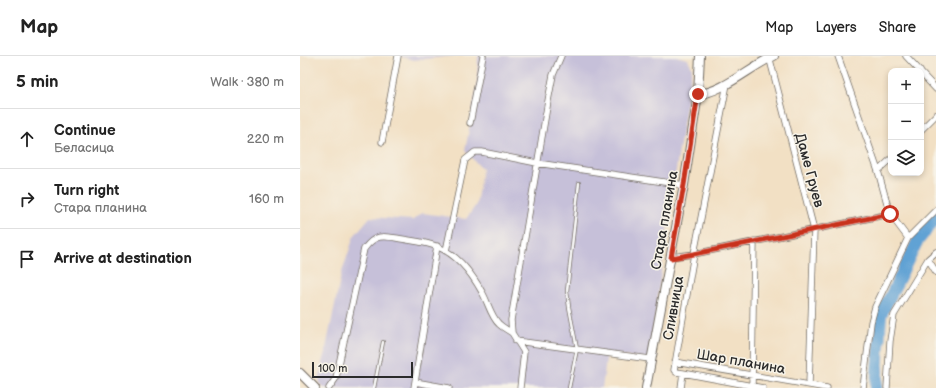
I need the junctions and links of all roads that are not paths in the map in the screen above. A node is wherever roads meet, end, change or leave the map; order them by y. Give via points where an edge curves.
1 (398, 56) edge
2 (483, 56) edge
3 (561, 56) edge
4 (700, 56) edge
5 (838, 56) edge
6 (906, 56) edge
7 (771, 57) edge
8 (916, 68) edge
9 (924, 76) edge
10 (727, 84) junction
11 (936, 89) edge
12 (698, 94) junction
13 (936, 115) edge
14 (470, 123) dead end
15 (924, 127) edge
16 (382, 142) dead end
17 (888, 162) edge
18 (537, 163) junction
19 (878, 171) junction
20 (579, 183) dead end
21 (684, 185) junction
22 (936, 210) edge
23 (890, 214) junction
24 (814, 230) junction
25 (908, 238) junction
26 (754, 242) junction
27 (437, 246) junction
28 (446, 251) junction
29 (936, 252) edge
30 (694, 254) junction
31 (671, 258) junction
32 (928, 259) junction
33 (936, 272) edge
34 (512, 333) junction
35 (516, 341) junction
36 (383, 342) dead end
37 (577, 350) junction
38 (650, 359) junction
39 (675, 362) junction
40 (676, 372) joint
41 (300, 373) edge
42 (683, 374) junction
43 (752, 376) junction
44 (415, 385) edge
45 (810, 385) junction
46 (752, 387) edge
47 (315, 388) edge
48 (329, 388) edge
49 (374, 388) edge
50 (449, 388) edge
51 (520, 388) edge
52 (569, 388) edge
53 (646, 388) edge
54 (681, 388) edge
55 (764, 388) edge
56 (827, 388) edge
57 (863, 388) edge
58 (887, 388) edge

1 - 16 street
2 - 14 street
3 - 18 street via 553,75
4 - 12 street, Стара планина
5 - 19 street
6 - 8 street
7 - 10 street
7 - 24 street, Даме Груев
9 - 11 street
10 - 12 street
10 - 30 street, Сливница
12 - 21 street, Стара планина
13 - 15 street
17 - 19 street
18 - 21 street
18 - 28 street via 482,152 470,155 465,160
18 - 34 street via 511,320
19 - 23 street
20 - 37 lane via 567,291
21 - 31 street, Стара планина
22 - 25 street
23 - 24 street
23 - 25 street
24 - 26 street
24 - 45 street, Даме Груев
25 - 57 street via 875,307
26 - 30 street
26 - 43 street
27 - 28 street
27 - 44 street
27 - 48 street via 386,236 371,240 364,249 336,378
28 - 34 street via 464,265 482,292 498,324
29 - 32 street
30 - 31 street
30 - 39 street, Сливница
31 - 38 street, Стара планина
32 - 33 street
32 - 58 street via 894,315
34 - 35 street
35 - 37 street
35 - 51 street via 524,352
36 - 49 lane
37 - 38 street
37 - 52 lane
38 - 53 street, Стара планина
39 - 40 street, Сливница
39 - 43 street, Шар планина
40 - 42 street, Шар планина
41 - 47 street
42 - 46 street, Шар планина
42 - 54 street
43 - 45 street, Шар планина
43 - 46 street
44 - 50 street
45 - 56 street, Шар планина
46 - 55 street, Шар планина

